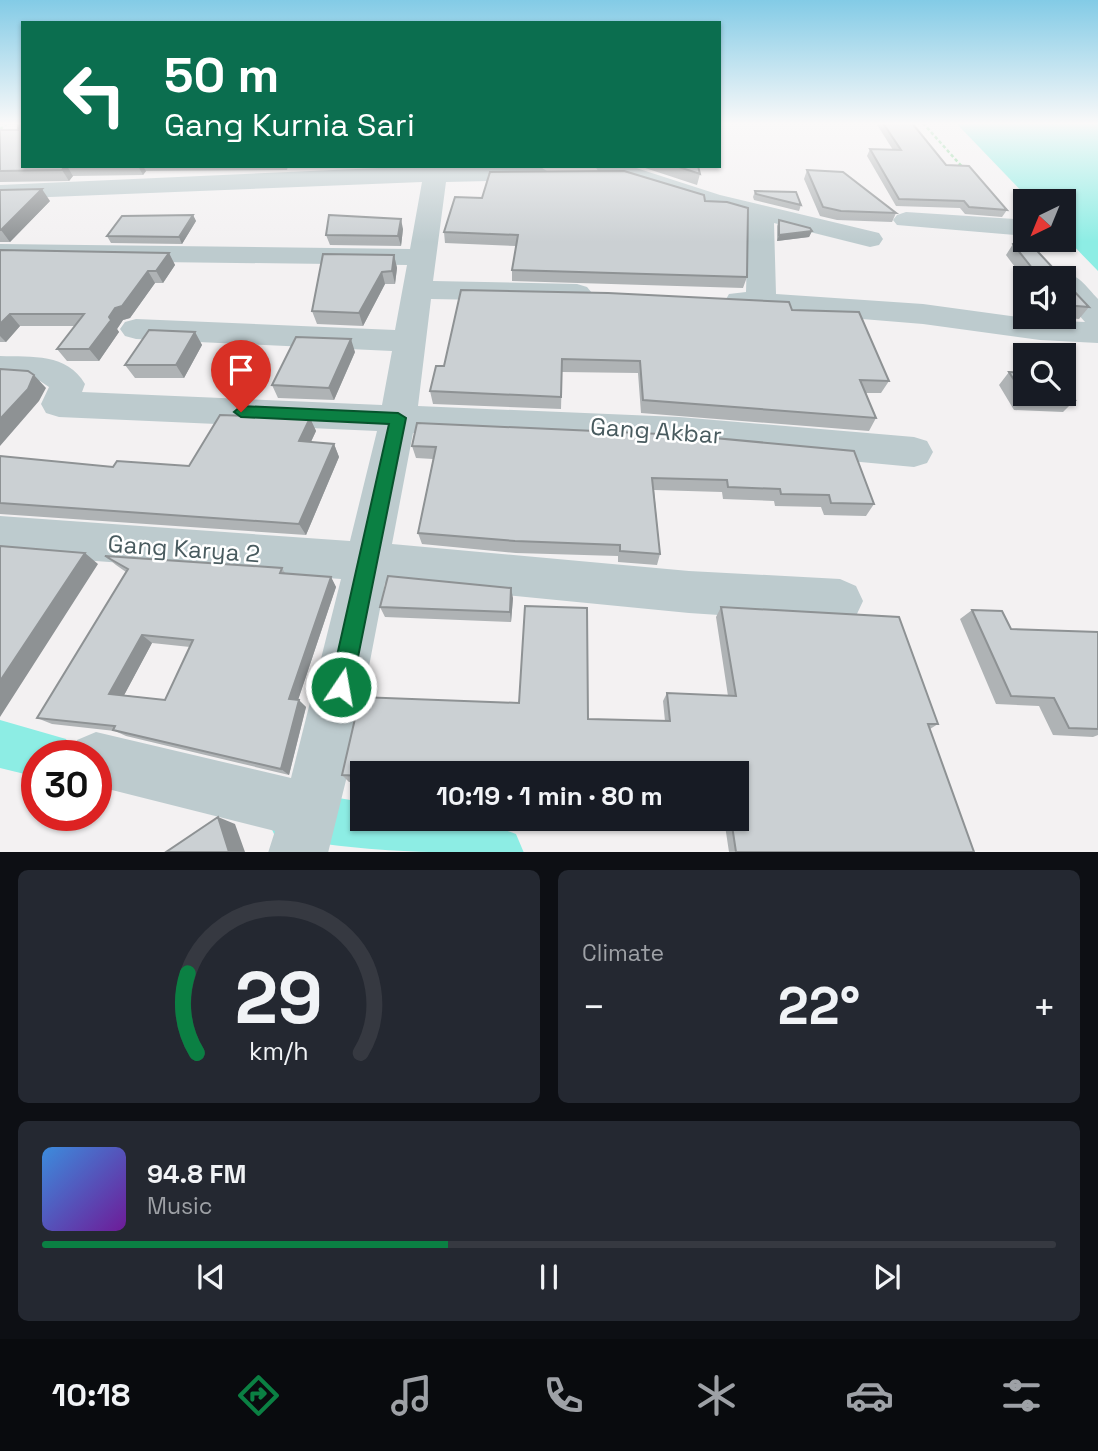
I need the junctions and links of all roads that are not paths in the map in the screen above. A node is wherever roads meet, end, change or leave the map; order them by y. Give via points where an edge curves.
1 (435, 170) edge
2 (604, 170) edge
3 (556, 173) edge
4 (0, 192) edge
5 (761, 213) junction
6 (906, 220) dead end
7 (870, 239) dead end
8 (1013, 245) edge
9 (0, 252) edge
10 (1038, 252) edge
11 (420, 274) junction
12 (603, 294) edge
13 (708, 299) edge
14 (761, 303) junction
15 (1098, 317) edge
16 (136, 329) dead end
17 (1098, 333) edge
18 (407, 341) junction
19 (0, 368) edge
20 (398, 418) junction
21 (914, 452) dead end
22 (0, 535) edge
23 (368, 564) junction
24 (839, 601) dead end
25 (112, 763) edge
26 (311, 808) edge

1 - 3 street
1 - 4 street via 151,189
1 - 11 street
2 - 5 street
5 - 7 street
5 - 14 street
6 - 8 street
9 - 11 street
10 - 15 street
11 - 12 street
11 - 18 street
13 - 14 street
14 - 17 street
16 - 18 street
18 - 20 street
19 - 20 street, Gang Akbar via 48,369 68,384 59,404
20 - 21 street, Gang Akbar via 679,431
20 - 23 street
22 - 23 street, Gang Karya 2
23 - 24 street, Gang Karya 2
23 - 26 street
25 - 26 street

